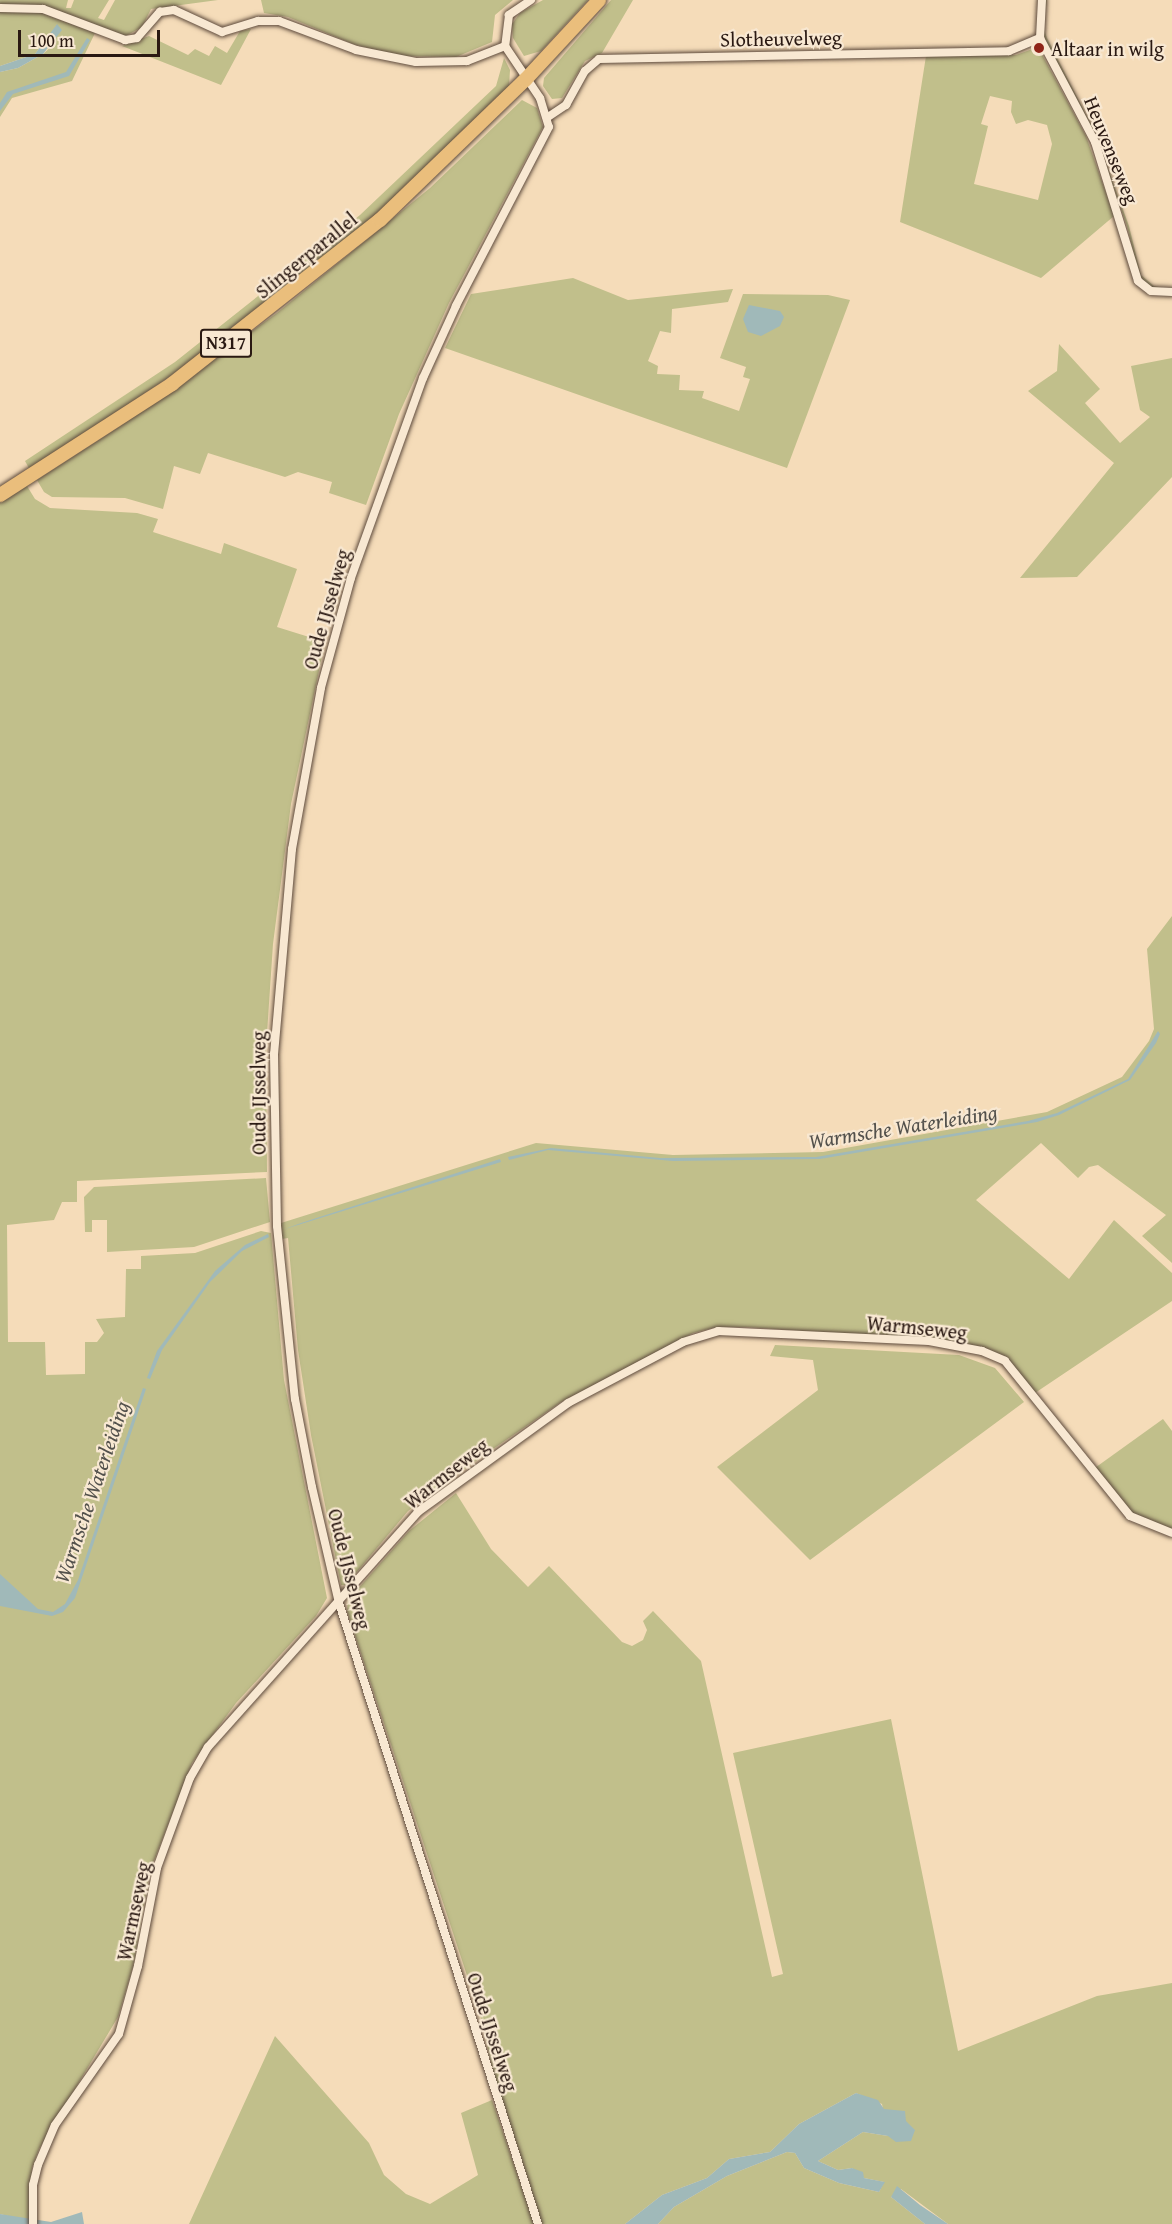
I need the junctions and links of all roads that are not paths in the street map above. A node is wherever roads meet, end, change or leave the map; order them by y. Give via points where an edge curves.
1 (531, 0) edge
2 (599, 0) edge
3 (1042, 0) edge
4 (0, 8) edge
5 (1040, 38) junction
6 (505, 46) junction
7 (525, 80) junction
8 (548, 117) junction
9 (1172, 292) edge
10 (0, 495) edge
11 (1172, 1533) edge
12 (339, 1603) junction
13 (33, 2224) edge
14 (538, 2224) edge

1 - 6 street via 509,15
2 - 7 main road, Slingerparallel / N317
3 - 5 street
4 - 6 street via 43,9 125,40 137,38 160,12 174,10 222,32 258,21 279,21 356,50 416,62 467,61
5 - 8 street, Slotheuvelweg via 1009,51 599,60 585,71 566,105
5 - 9 street, Heuvenseweg via 1095,142 1138,281 1151,291
6 - 7 street
7 - 8 street
7 - 10 main road, Slingerparallel / N317 via 380,220 250,325 172,384
8 - 12 street, Oude IJsselweg via 545,141 456,306 423,378 366,530 321,688 292,849 274,1054 277,1226 295,1399
11 - 12 street, Warmseweg via 1144,1524 1115,1502 1005,1361 982,1351 929,1341 718,1331 683,1342 568,1403 448,1488 418,1512
12 - 13 street, Warmseweg via 208,1747 190,1778 148,1899 138,1966 119,2034 55,2125 38,2164
12 - 14 street, Oude IJsselweg

